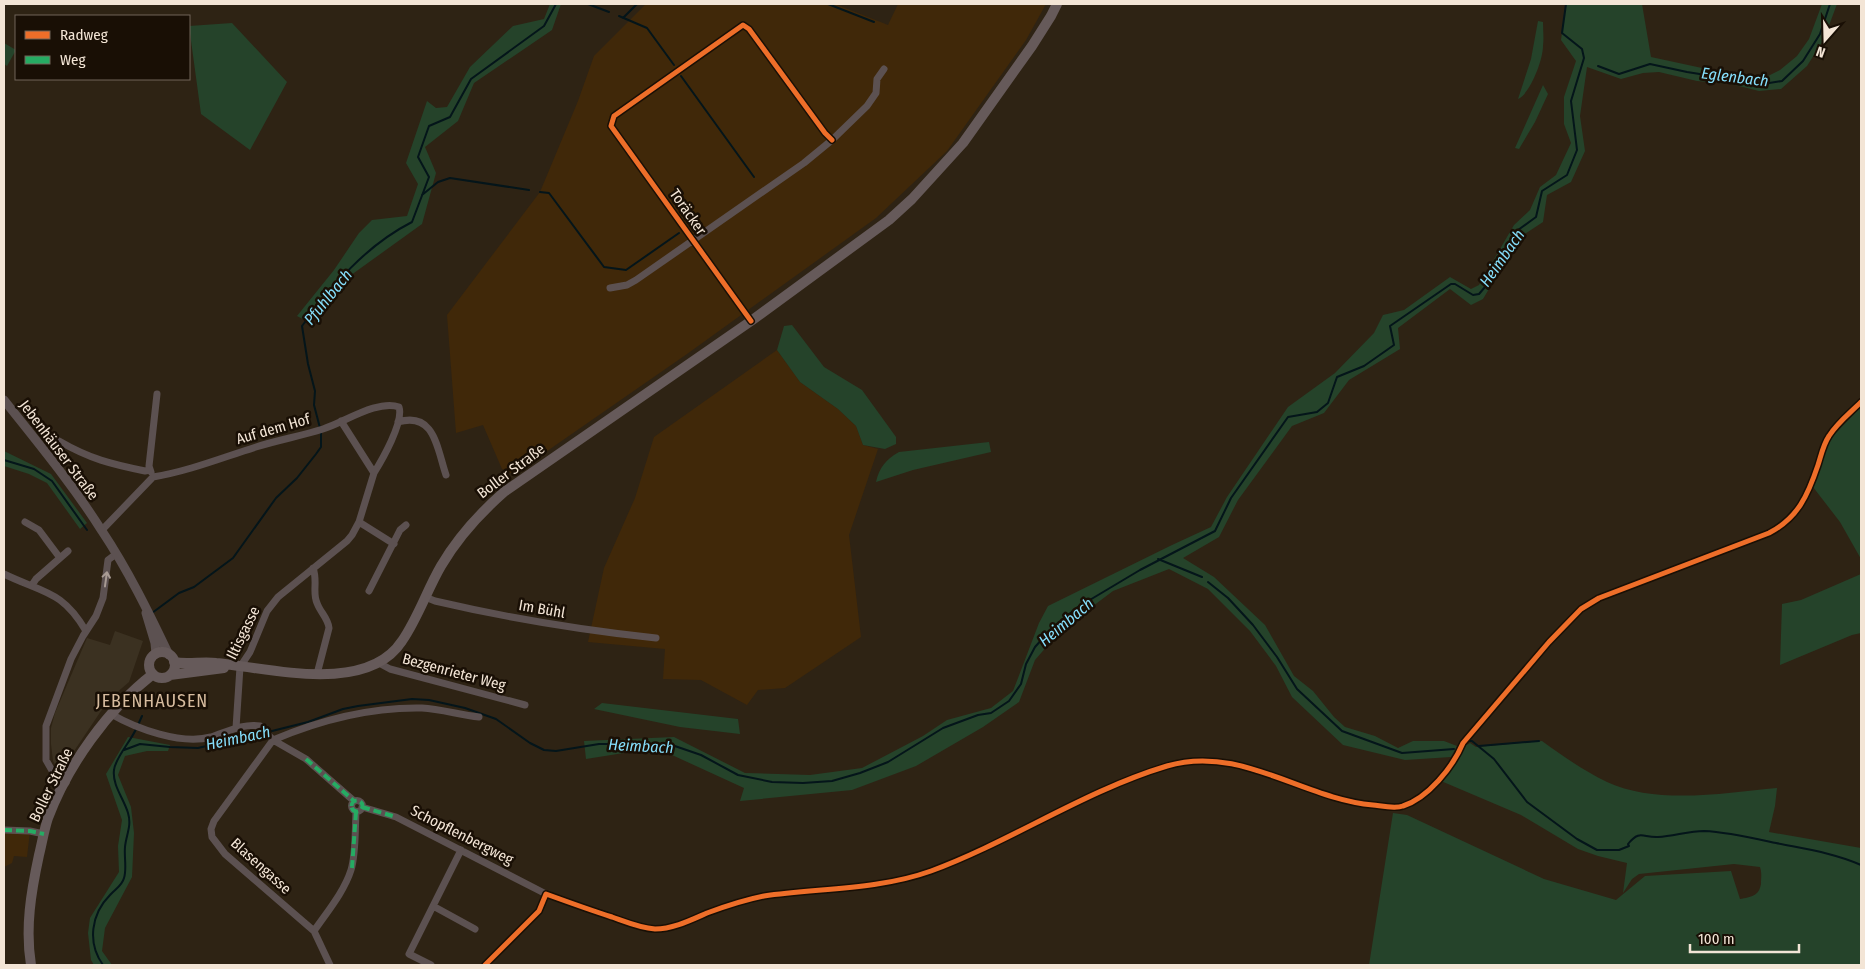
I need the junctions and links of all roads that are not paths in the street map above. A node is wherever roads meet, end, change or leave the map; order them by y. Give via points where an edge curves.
1 (1057, 4) edge
2 (884, 69) dead end
3 (832, 140) junction
4 (693, 241) junction
5 (610, 288) dead end
6 (751, 321) junction
7 (157, 394) dead end
8 (4, 400) edge
9 (399, 407) joint
10 (341, 422) junction
11 (398, 422) junction
12 (59, 442) dead end
13 (374, 473) junction
14 (152, 474) junction
15 (446, 475) dead end
16 (25, 522) dead end
17 (359, 522) junction
18 (406, 525) dead end
19 (102, 530) junction
20 (394, 544) junction
21 (68, 550) dead end
22 (116, 554) junction
23 (60, 558) junction
24 (313, 568) junction
25 (4, 574) edge
26 (32, 585) junction
27 (369, 591) dead end
28 (425, 597) junction
29 (144, 606) junction
30 (86, 631) junction
31 (656, 638) dead end
32 (156, 654) junction
33 (172, 658) junction
34 (377, 662) junction
35 (240, 667) junction
36 (153, 674) junction
37 (317, 674) junction
38 (170, 675) junction
39 (525, 705) dead end
40 (111, 714) junction
41 (479, 717) dead end
42 (236, 728) junction
43 (272, 739) junction
44 (66, 783) junction
45 (359, 809) junction
46 (4, 830) edge
47 (44, 834) junction
48 (461, 850) junction
49 (546, 894) dead end
50 (433, 906) junction
51 (474, 929) dead end
52 (314, 931) junction
53 (31, 965) edge
54 (330, 965) edge
55 (430, 965) edge

1 - 6 main road, Boller Straße via 1032,46 963,143 912,199 889,220
2 - 3 street via 877,79 876,93 867,106
3 - 4 street
3 - 4 street, Toräcker via 749,29 743,26 614,116 611,126
4 - 5 street via 636,280
4 - 6 street, Toräcker
6 - 28 main road, Boller Straße via 504,492 480,513 460,539
7 - 14 street via 149,466
8 - 19 street, Jebenhäuser Straße
9 - 10 street, Auf dem Hof via 374,408
9 - 11 street, Iltisgasse
10 - 13 street
10 - 14 street, Auf dem Hof via 179,473
11 - 13 street, Iltisgasse
11 - 15 street via 407,420 427,424
12 - 14 street, Auf dem Hof via 87,457
13 - 17 street, Iltisgasse
14 - 19 street
16 - 23 street via 39,530
17 - 20 street
17 - 24 street, Iltisgasse via 347,541
18 - 20 street
19 - 22 street, Jebenhäuser Straße
20 - 27 street
21 - 23 street
22 - 29 street, Jebenhäuser Straße
30 -> 22 street via 103,598 108,560
23 - 26 street
24 - 35 street, Iltisgasse via 278,597 267,611
24 - 37 street via 317,604 330,628
25 - 26 street
26 - 30 street via 62,601
28 - 31 street, Im Bühl via 498,616
28 - 34 main road, Boller Straße via 402,641
29 - 32 street
29 - 33 street
30 - 44 street via 71,659 46,726 46,760 54,774
32 - 33 main road
32 - 36 main road via 150,662
33 - 35 main road, Boller Straße via 184,664 213,662
33 - 38 main road via 174,669
34 - 37 main road, Boller Straße via 352,672
34 - 39 street, Bezgenrieter Weg via 390,669
35 - 37 main road, Boller Straße
35 - 38 main road, Boller Straße
35 - 42 street, Iltisgasse
36 - 38 main road via 163,678
36 - 40 main road, Boller Straße
40 - 42 street via 171,737 188,739 211,737
40 - 44 main road, Boller Straße via 91,739
41 - 43 street via 423,708 373,711 340,716
42 - 43 street via 260,726
43 - 45 street via 306,759 354,801 361,802
43 - 52 street, Blasengasse via 214,821 212,837 225,854
44 - 47 main road, Boller Straße via 48,818
45 - 48 street, Schopflenbergweg via 396,817
45 - 52 street via 352,868 332,906
46 - 47 street
47 - 53 main road, Boller Straße via 27,931
48 - 49 street, Schopflenbergweg
48 - 50 street
50 - 51 street
50 - 55 street via 409,954
52 - 54 street

